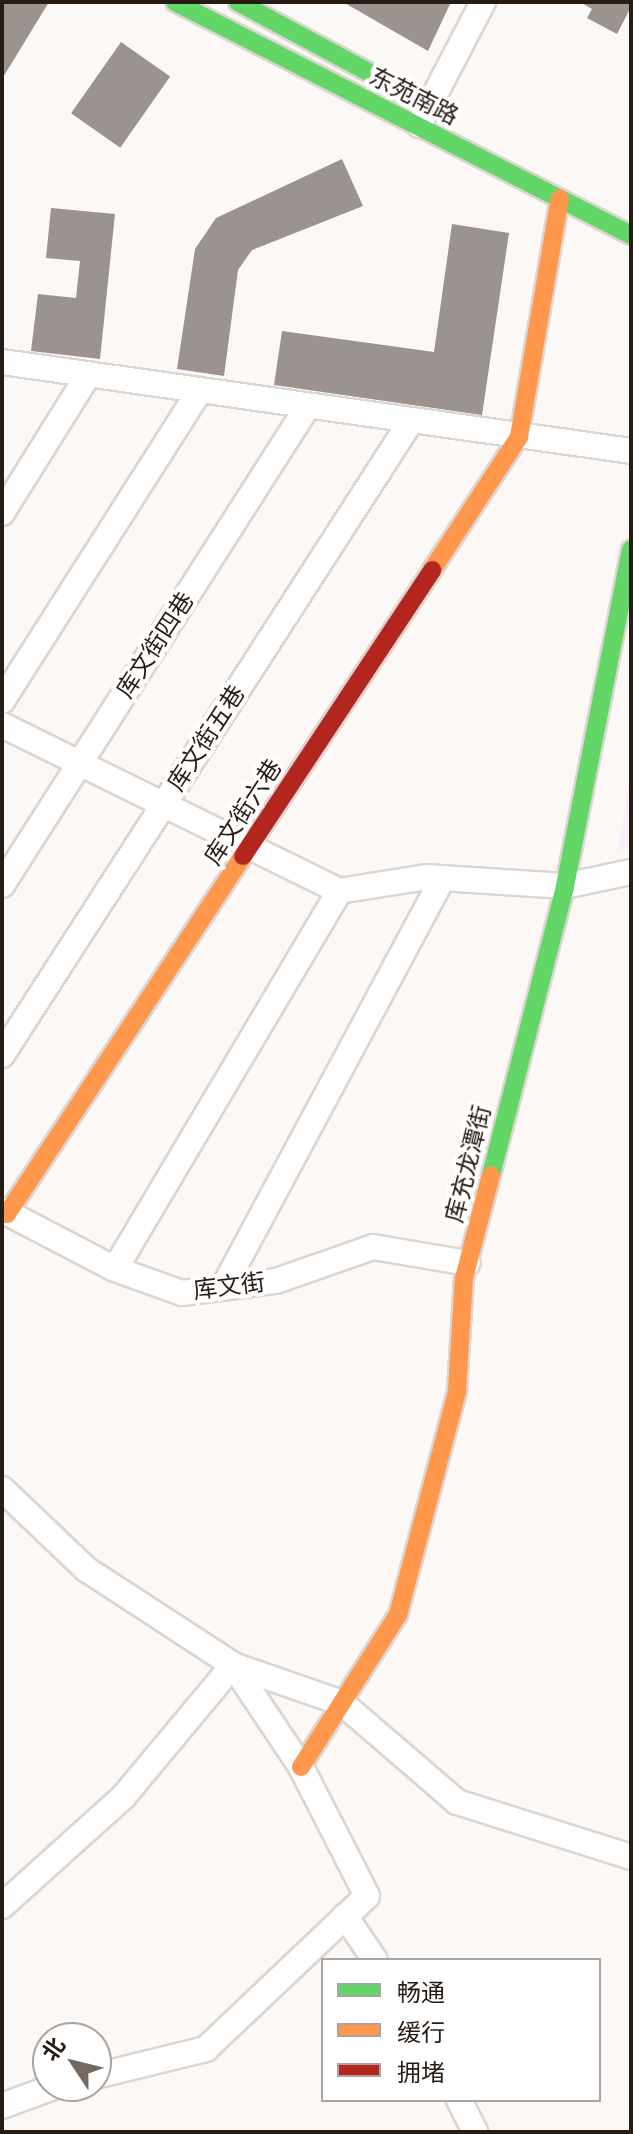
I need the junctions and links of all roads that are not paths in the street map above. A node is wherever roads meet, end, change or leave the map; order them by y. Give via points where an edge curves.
1 (175, 2) edge
2 (238, 2) edge
3 (483, 2) edge
4 (448, 115) dead end
5 (419, 125) junction
6 (560, 198) junction
7 (631, 235) edge
8 (2, 362) edge
9 (89, 374) junction
10 (200, 390) junction
11 (308, 406) junction
12 (411, 421) junction
13 (519, 437) junction
14 (631, 451) edge
15 (2, 513) edge
16 (631, 549) edge
17 (2, 701) edge
18 (2, 725) edge
19 (79, 764) junction
20 (163, 806) junction
21 (247, 849) junction
22 (631, 872) edge
23 (443, 878) junction
24 (2, 885) edge
25 (565, 886) junction
26 (339, 891) junction
27 (2, 1055) edge
28 (4, 1212) edge
29 (468, 1263) junction
30 (115, 1269) junction
31 (223, 1288) junction
32 (2, 1489) edge
33 (233, 1665) junction
34 (342, 1703) junction
35 (301, 1767) junction
36 (631, 1857) edge
37 (2, 1906) edge
38 (345, 1916) junction
39 (374, 1958) edge
40 (112, 2072) edge
41 (32, 2095) edge
42 (460, 2102) edge
43 (2, 2106) edge
44 (475, 2132) edge

1 - 5 street, 东苑南路
2 - 4 street, 东苑南路
3 - 5 street
5 - 6 street, 东苑南路
6 - 7 street, 东苑南路
6 - 13 street
8 - 9 street
9 - 10 street
9 - 15 street
10 - 11 street
10 - 17 street
11 - 12 street
11 - 19 street, 库文街四巷
12 - 13 street
12 - 20 street, 库文街五巷
13 - 14 street
13 - 21 street, 库文街六巷
16 - 25 street, 库充龙潭街
18 - 19 street
19 - 20 street
19 - 24 street, 库文街四巷
20 - 21 street
20 - 27 street, 库文街五巷
21 - 26 street
21 - 28 street, 库文街六巷
22 - 25 street
23 - 25 street
23 - 26 street
23 - 31 street
25 - 29 street, 库充龙潭街
26 - 30 street
28 - 30 street, 库文街
29 - 31 street, 库文街 via 373,1247 276,1281
29 - 34 street, 库充龙潭街 via 457,1391 398,1615
30 - 31 street, 库文街 via 182,1293
32 - 33 street via 86,1569
33 - 34 street
33 - 35 street
33 - 37 street via 124,1796
34 - 35 street, 库充龙潭街
34 - 36 street via 457,1802
35 - 38 street via 367,1896
38 - 39 street
38 - 40 street via 206,2049
41 - 43 street
42 - 44 street

